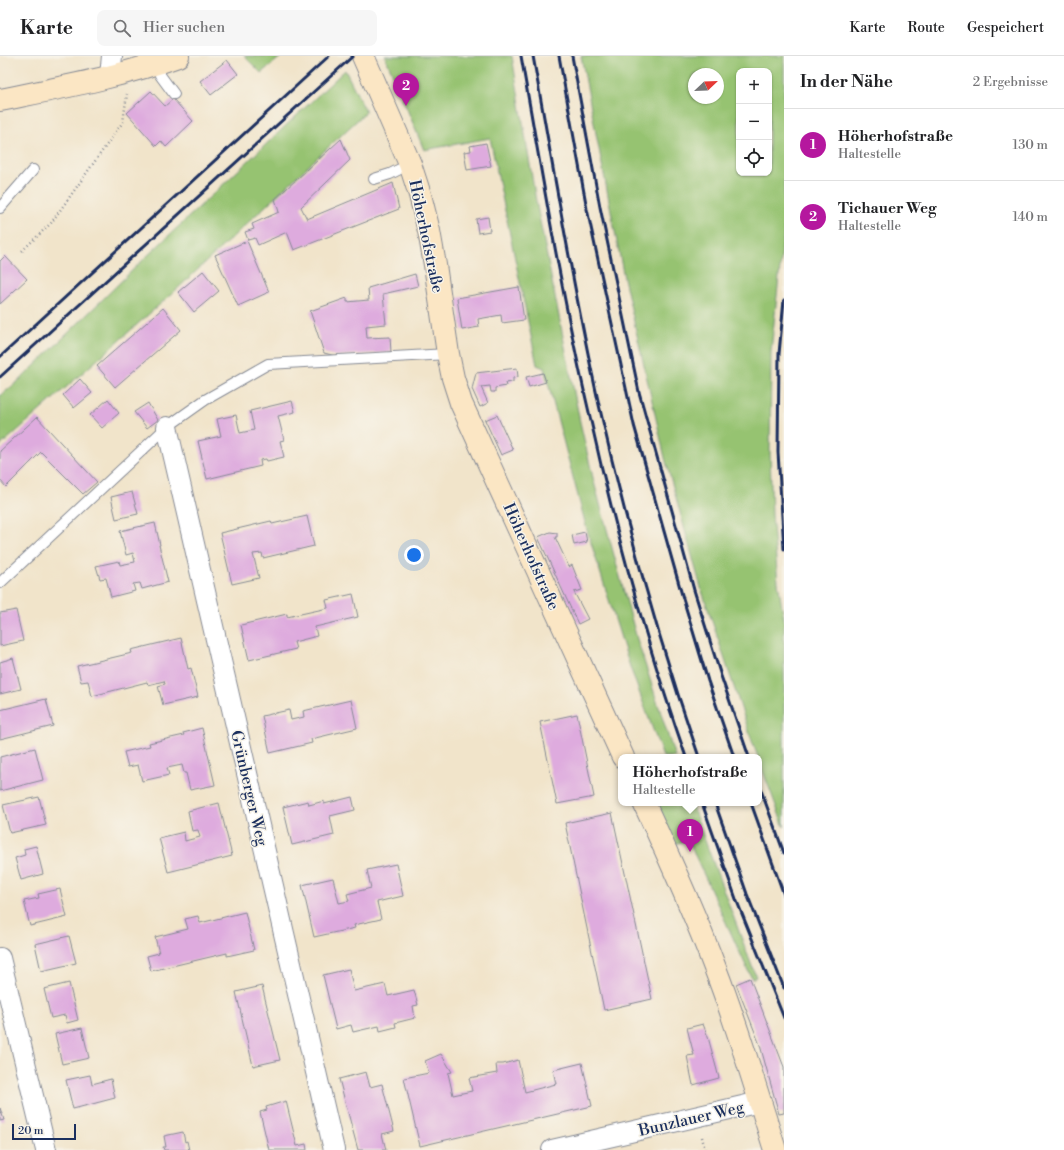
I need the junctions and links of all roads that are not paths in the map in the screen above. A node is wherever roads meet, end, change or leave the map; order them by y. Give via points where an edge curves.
1 (363, 56) edge
2 (169, 59) edge
3 (111, 66) edge
4 (174, 94) dead end
5 (0, 100) edge
6 (410, 164) junction
7 (33, 170) dead end
8 (374, 179) dead end
9 (0, 208) edge
10 (448, 354) junction
11 (167, 427) junction
12 (0, 583) edge
13 (622, 754) edge
14 (645, 806) edge
15 (0, 958) edge
16 (760, 1102) junction
17 (46, 1150) edge
18 (334, 1150) edge
19 (552, 1150) edge
20 (775, 1150) edge

1 - 6 street, Höherhofstraße
2 - 3 street via 131,70
2 - 4 lane via 160,75
3 - 5 street
6 - 8 lane
6 - 10 street, Höherhofstraße via 429,231
7 - 9 lane
10 - 11 lane via 268,364 205,400
10 - 13 street, Höherhofstraße via 461,403
11 - 12 lane
11 - 18 street, Grünberger Weg
14 - 16 street via 704,940 734,1018
15 - 17 street
16 - 19 street, Bunzlauer Weg
16 - 20 street

